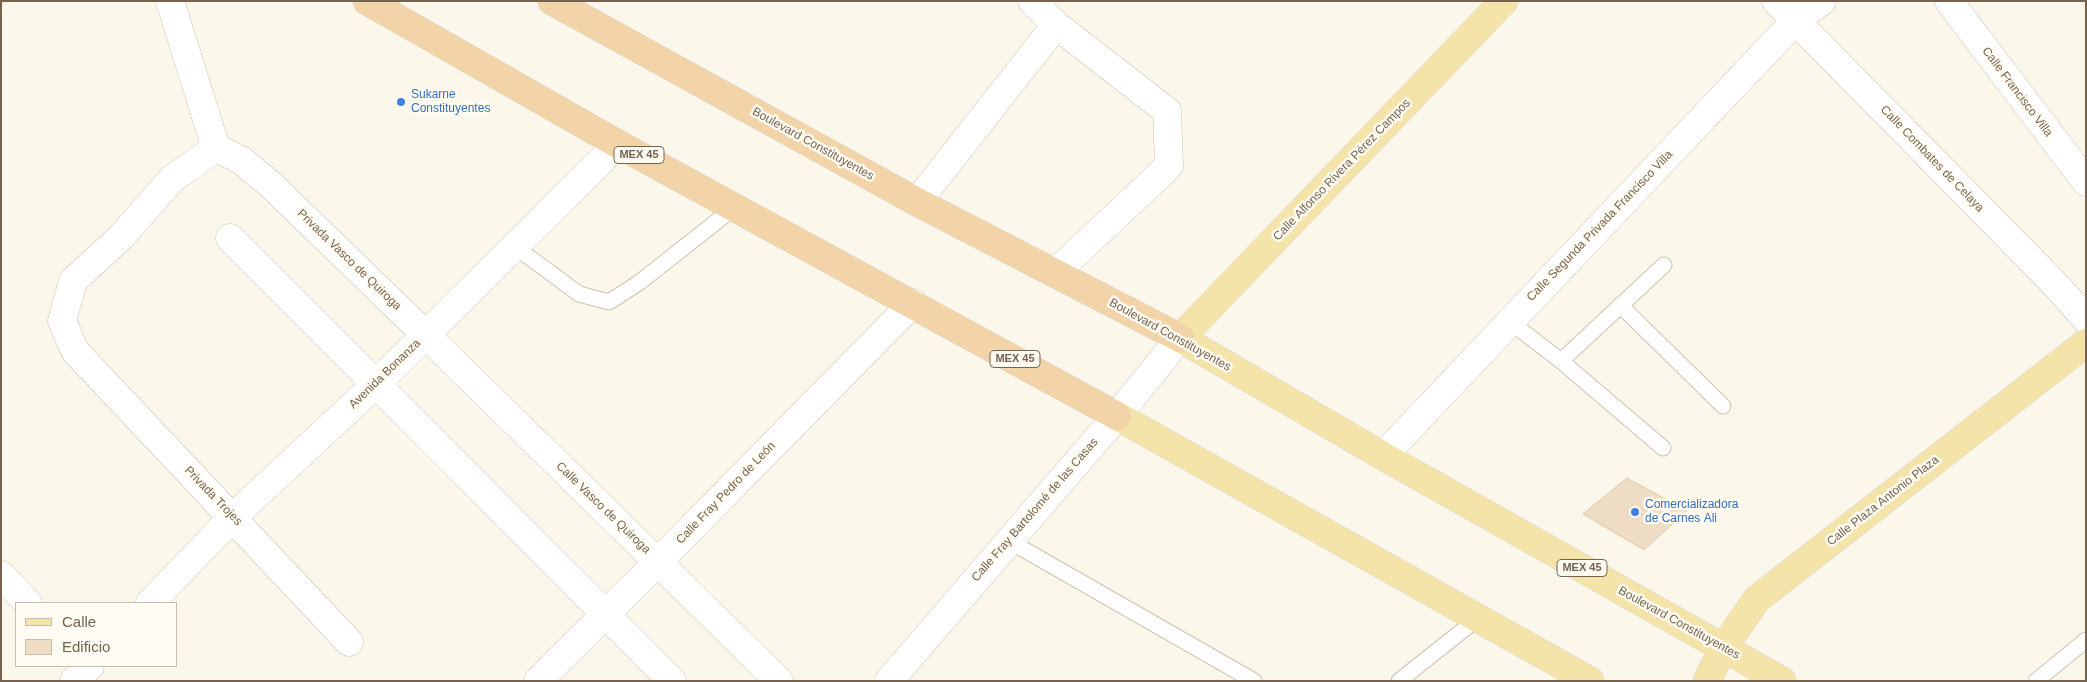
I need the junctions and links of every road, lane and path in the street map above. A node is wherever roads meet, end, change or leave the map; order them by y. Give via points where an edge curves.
1 (170, 1) edge
2 (368, 1) edge
3 (552, 1) edge
4 (1032, 1) edge
5 (1504, 1) edge
6 (1776, 1) edge
7 (1822, 1) edge
8 (1949, 1) edge
9 (1796, 20) junction
10 (1056, 24) junction
11 (618, 144) junction
12 (216, 148) junction
13 (2086, 182) edge
14 (917, 202) junction
15 (735, 207) junction
16 (230, 238) dead end
17 (514, 246) junction
18 (1664, 265) dead end
19 (1055, 273) junction
20 (913, 303) junction
21 (1620, 305) junction
22 (2086, 319) edge
23 (1509, 321) junction
24 (426, 335) junction
25 (1180, 338) junction
26 (2086, 343) edge
27 (1561, 361) junction
28 (376, 384) junction
29 (1723, 406) dead end
30 (1117, 416) junction
31 (1663, 448) dead end
32 (1383, 456) junction
33 (233, 517) junction
34 (1008, 542) junction
35 (658, 562) junction
36 (1, 575) edge
37 (27, 602) edge
38 (151, 602) edge
39 (605, 614) junction
40 (1477, 618) junction
41 (2086, 640) edge
42 (349, 642) dead end
43 (1722, 648) junction
44 (538, 681) edge
45 (672, 681) edge
46 (779, 681) edge
47 (889, 681) edge
48 (1254, 681) edge
49 (1399, 681) edge
50 (1590, 681) edge
51 (1707, 681) edge
52 (1782, 681) edge
53 (2036, 681) edge

1 - 12 street
2 - 11 highway, MEX 45
3 - 14 highway, Boulevard Constituyentes / MEX 45
4 - 10 street
5 - 25 main road, Calle Alfonso Rivera Pérez Campos
6 - 9 street, Calle Combates de Celaya
7 - 9 street, Calle Segunda Privada Francisco Villa
8 - 13 street, Calle Francisco Villa
9 - 22 street, Calle Combates de Celaya
9 - 23 street, Calle Segunda Privada Francisco Villa
10 - 14 street
10 - 19 street via 1166,111 1169,166
11 - 15 highway, MEX 45
11 - 17 street, Avenida Bonanza
12 - 24 street, Privada Vasco de Quiroga via 240,160 271,185
12 - 33 street, Privada Trojes via 172,179 121,237 73,281 62,321 75,351
14 - 19 highway, Boulevard Constituyentes / MEX 45
15 - 17 lane via 640,282 609,302 579,294
15 - 20 highway, MEX 45
16 - 28 street
17 - 24 street, Avenida Bonanza
18 - 21 lane
19 - 25 highway, Boulevard Constituyentes / MEX 45
20 - 30 highway, MEX 45
20 - 35 street, Calle Fray Pedro de León
21 - 27 lane
21 - 29 lane
23 - 27 lane
23 - 32 street, Calle Segunda Privada Francisco Villa
24 - 28 street, Avenida Bonanza
24 - 35 street, Calle Vasco de Quiroga
25 - 30 street, Calle Fray Bartolomé de las Casas
25 - 32 main road, Boulevard Constituyentes / MEX 45
26 - 43 main road, Calle Plaza Antonio Plaza via 1757,599
27 - 31 lane
28 - 33 street, Avenida Bonanza
28 - 39 street
30 - 34 street, Calle Fray Bartolomé de las Casas
30 - 40 main road, MEX 45
32 - 43 main road, Boulevard Constituyentes / MEX 45
33 - 38 street, Avenida Bonanza
33 - 42 street, Privada Trojes
34 - 47 street, Calle Fray Bartolomé de las Casas
34 - 48 lane
35 - 39 street, Calle Fray Pedro de León
35 - 46 street, Calle Vasco de Quiroga
36 - 37 street
39 - 44 street, Calle Fray Pedro de León
39 - 45 street
40 - 49 lane
40 - 50 main road, MEX 45
41 - 53 lane
43 - 51 main road, Calle Plaza Antonio Plaza
43 - 52 main road, Boulevard Constituyentes / MEX 45

